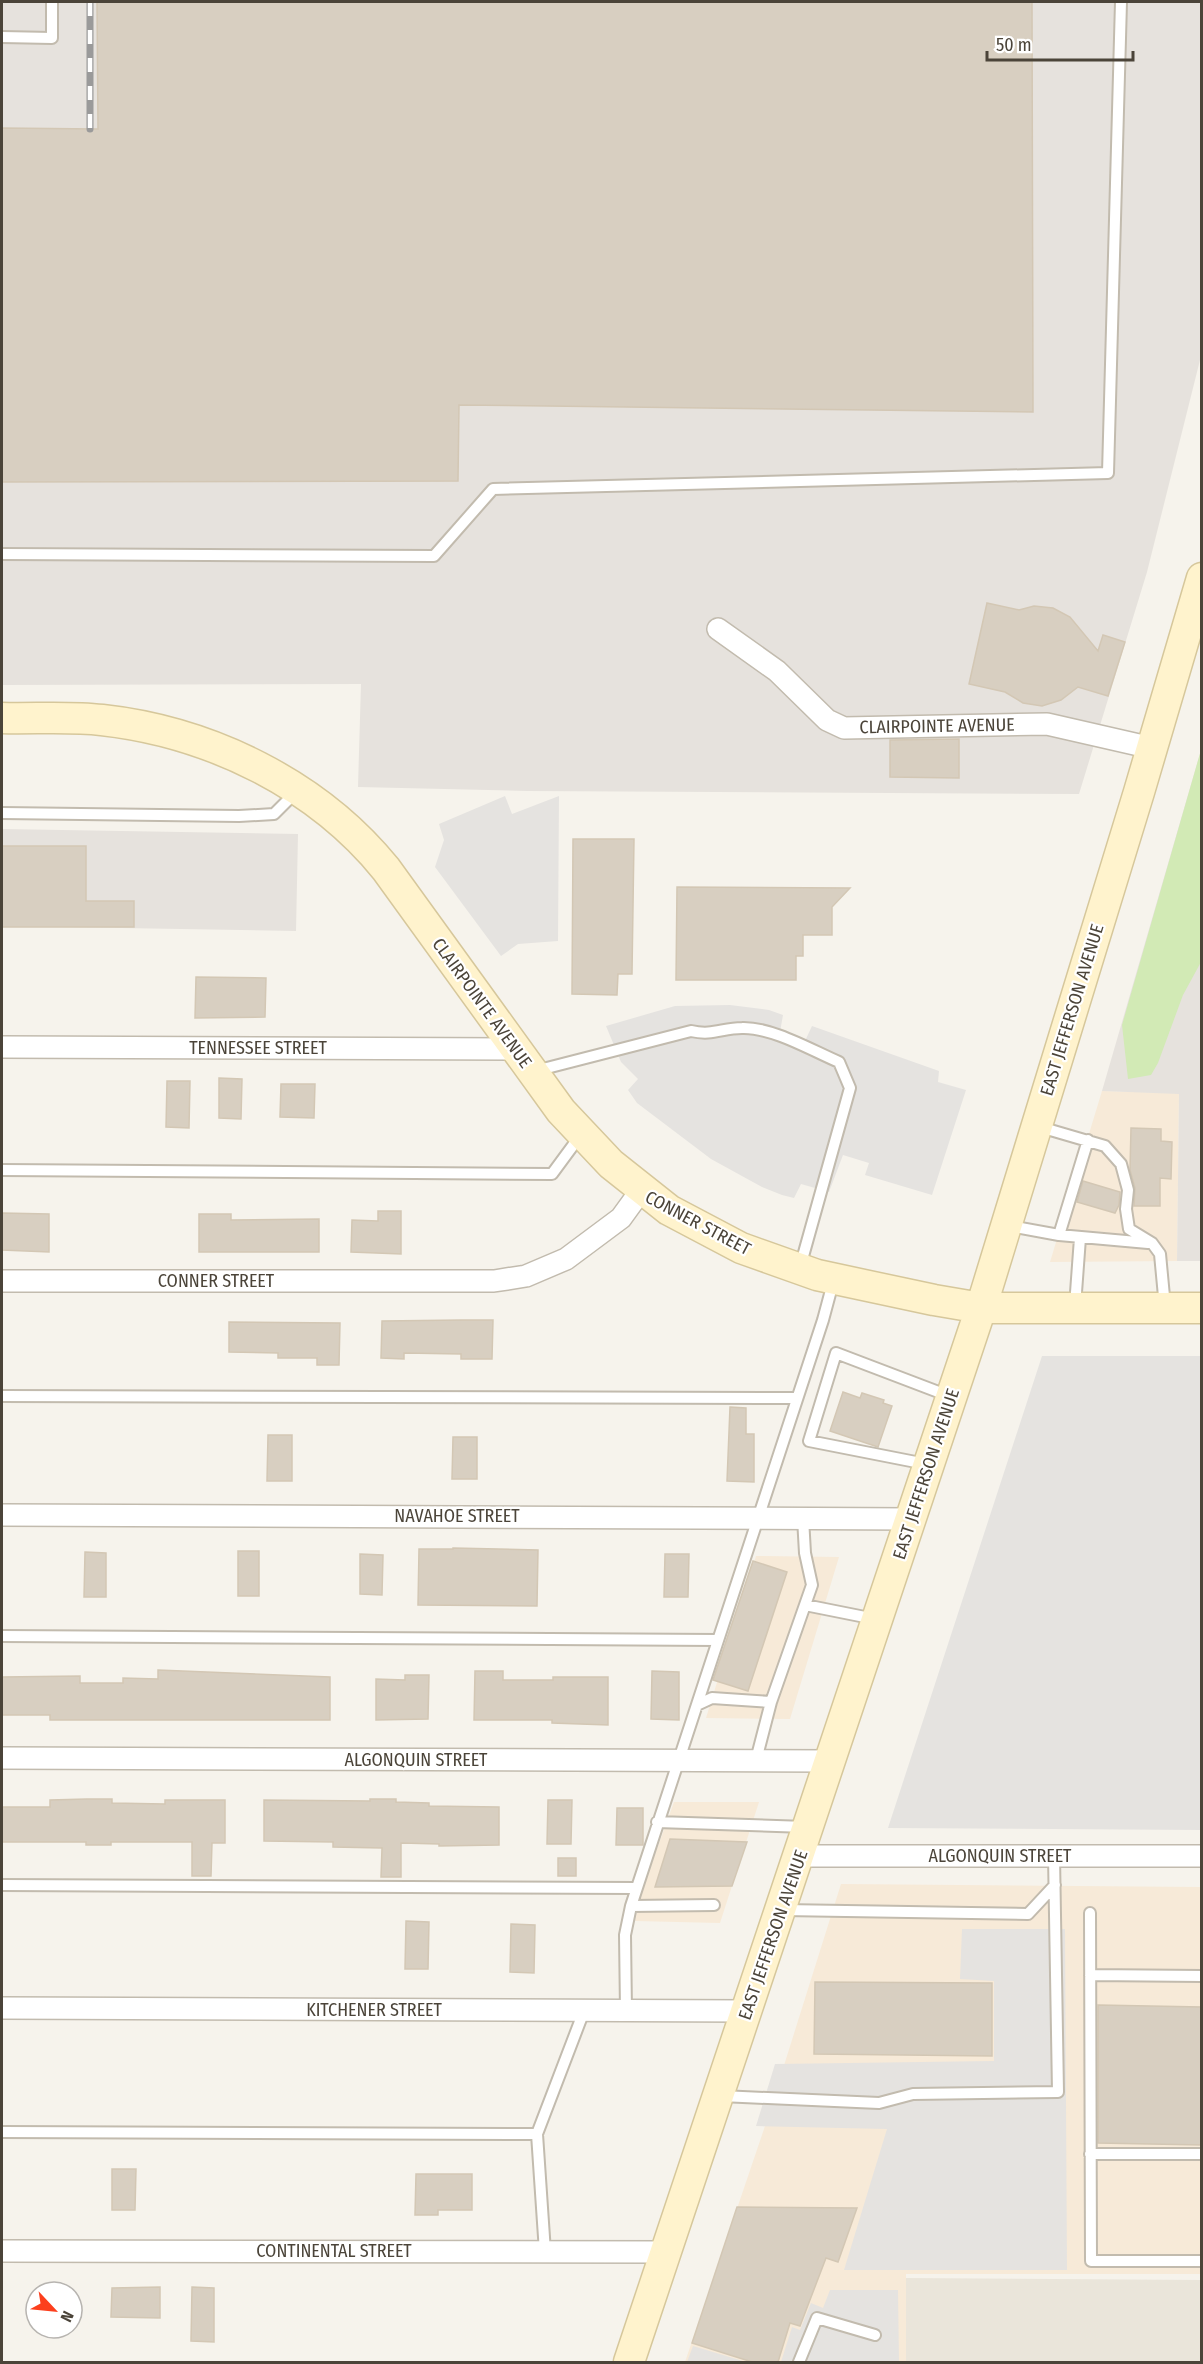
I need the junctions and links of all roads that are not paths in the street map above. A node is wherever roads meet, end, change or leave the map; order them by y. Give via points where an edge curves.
1 (52, 2) edge
2 (1121, 2) edge
3 (2, 37) edge
4 (2, 554) edge
5 (1202, 578) edge
6 (718, 629) dead end
7 (2, 718) edge
8 (1152, 748) junction
9 (297, 791) junction
10 (2, 813) edge
11 (2, 1047) edge
12 (523, 1060) junction
13 (1037, 1126) junction
14 (582, 1133) junction
15 (1088, 1140) junction
16 (2, 1170) edge
17 (642, 1189) junction
18 (1006, 1225) junction
19 (1059, 1235) junction
20 (1080, 1238) junction
21 (1152, 1243) junction
22 (799, 1269) junction
23 (834, 1279) junction
24 (2, 1281) edge
25 (981, 1308) junction
26 (1075, 1308) junction
27 (1165, 1308) junction
28 (1202, 1308) edge
29 (2, 1396) edge
30 (952, 1397) junction
31 (796, 1398) junction
32 (929, 1465) junction
33 (2, 1515) edge
34 (758, 1517) junction
35 (803, 1518) junction
36 (912, 1519) junction
37 (805, 1605) junction
38 (878, 1620) junction
39 (2, 1636) edge
40 (718, 1640) junction
41 (771, 1702) junction
42 (697, 1705) junction
43 (2, 1758) edge
44 (680, 1760) junction
45 (756, 1760) junction
46 (831, 1761) junction
47 (657, 1822) junction
48 (809, 1827) junction
49 (799, 1856) junction
50 (1054, 1856) junction
51 (1202, 1856) edge
52 (1055, 1885) junction
53 (2, 1886) edge
54 (636, 1888) junction
55 (714, 1905) dead end
56 (631, 1906) junction
57 (781, 1910) junction
58 (1090, 1913) dead end
59 (1090, 1975) junction
60 (1202, 1977) edge
61 (2, 2008) edge
62 (584, 2011) junction
63 (626, 2011) junction
64 (747, 2012) junction
65 (718, 2096) junction
66 (2, 2132) edge
67 (537, 2134) junction
68 (1090, 2154) junction
69 (1202, 2154) edge
70 (2, 2251) edge
71 (545, 2252) junction
72 (666, 2252) junction
73 (1202, 2261) edge
74 (875, 2335) dead end
75 (629, 2362) edge
76 (799, 2362) edge

1 - 3 lane via 52,38
2 - 4 lane via 1108,473 492,489 434,556
5 - 8 main road, EAST JEFFERSON AVENUE
6 - 8 street, CLAIRPOINTE AVENUE via 777,671 827,720 844,728 1047,724
7 - 9 main road, CLAIRPOINTE AVENUE via 100,719 155,728 223,749 270,772
8 - 13 main road, EAST JEFFERSON AVENUE
9 - 10 lane via 274,814
9 - 12 main road, CLAIRPOINTE AVENUE via 367,845
11 - 12 street, TENNESSEE STREET
12 - 14 main road, CLAIRPOINTE AVENUE via 561,1112
12 - 22 lane via 691,1031 706,1034 742,1028 773,1034 839,1062 850,1088
13 - 15 lane
13 - 18 main road, EAST JEFFERSON AVENUE
14 - 16 lane via 552,1174
14 - 17 main road, CLAIRPOINTE AVENUE
15 - 19 lane
15 - 21 lane via 1105,1146 1121,1164 1128,1190 1129,1229
17 - 22 main road, CONNER STREET via 669,1210 741,1248
17 - 24 street, CONNER STREET via 621,1218 566,1259 526,1276 494,1281
18 - 19 lane
18 - 25 main road, EAST JEFFERSON AVENUE
19 - 20 lane
20 - 21 lane
20 - 26 lane
21 - 27 lane via 1160,1254
22 - 23 main road, CONNER STREET
23 - 25 main road, CONNER STREET
23 - 31 lane
25 - 26 main road, CONNER STREET
25 - 30 main road, EAST JEFFERSON AVENUE
26 - 27 main road, CONNER STREET
27 - 28 main road, CONNER STREET
29 - 31 lane
30 - 32 main road, EAST JEFFERSON AVENUE
30 - 32 lane via 836,1353 809,1441
31 - 34 lane
32 - 36 main road, EAST JEFFERSON AVENUE
33 - 34 street, NAVAHOE STREET
34 - 35 street, NAVAHOE STREET
34 - 40 lane
35 - 36 street, NAVAHOE STREET
35 - 37 lane via 812,1585
36 - 38 main road, EAST JEFFERSON AVENUE
37 - 38 lane
37 - 41 lane
38 - 46 main road, EAST JEFFERSON AVENUE
39 - 40 lane
40 - 42 lane
41 - 42 lane via 712,1698
41 - 45 lane
42 - 44 lane
43 - 44 street, ALGONQUIN STREET
44 - 45 street, ALGONQUIN STREET
44 - 47 lane
45 - 46 street, ALGONQUIN STREET
46 - 48 main road, EAST JEFFERSON AVENUE
47 - 48 lane
47 - 54 lane
48 - 49 main road, EAST JEFFERSON AVENUE
49 - 50 street, ALGONQUIN STREET
49 - 57 main road, EAST JEFFERSON AVENUE
50 - 51 street, ALGONQUIN STREET
50 - 52 lane
52 - 57 lane via 1028,1914
52 - 65 lane via 1058,2092 913,2094 879,2103
53 - 54 lane
54 - 56 lane
55 - 56 lane
56 - 63 lane via 625,1935
57 - 64 main road, EAST JEFFERSON AVENUE
58 - 59 lane
59 - 60 lane
59 - 68 lane
61 - 62 street, KITCHENER STREET
62 - 63 street, KITCHENER STREET
62 - 67 lane
63 - 64 street, KITCHENER STREET
64 - 65 main road, EAST JEFFERSON AVENUE
65 - 72 main road, EAST JEFFERSON AVENUE
66 - 67 lane
67 - 71 lane
68 - 69 lane
68 - 73 lane via 1091,2261
70 - 71 street, CONTINENTAL STREET
71 - 72 street, CONTINENTAL STREET
72 - 75 main road, EAST JEFFERSON AVENUE
74 - 76 lane via 818,2318

